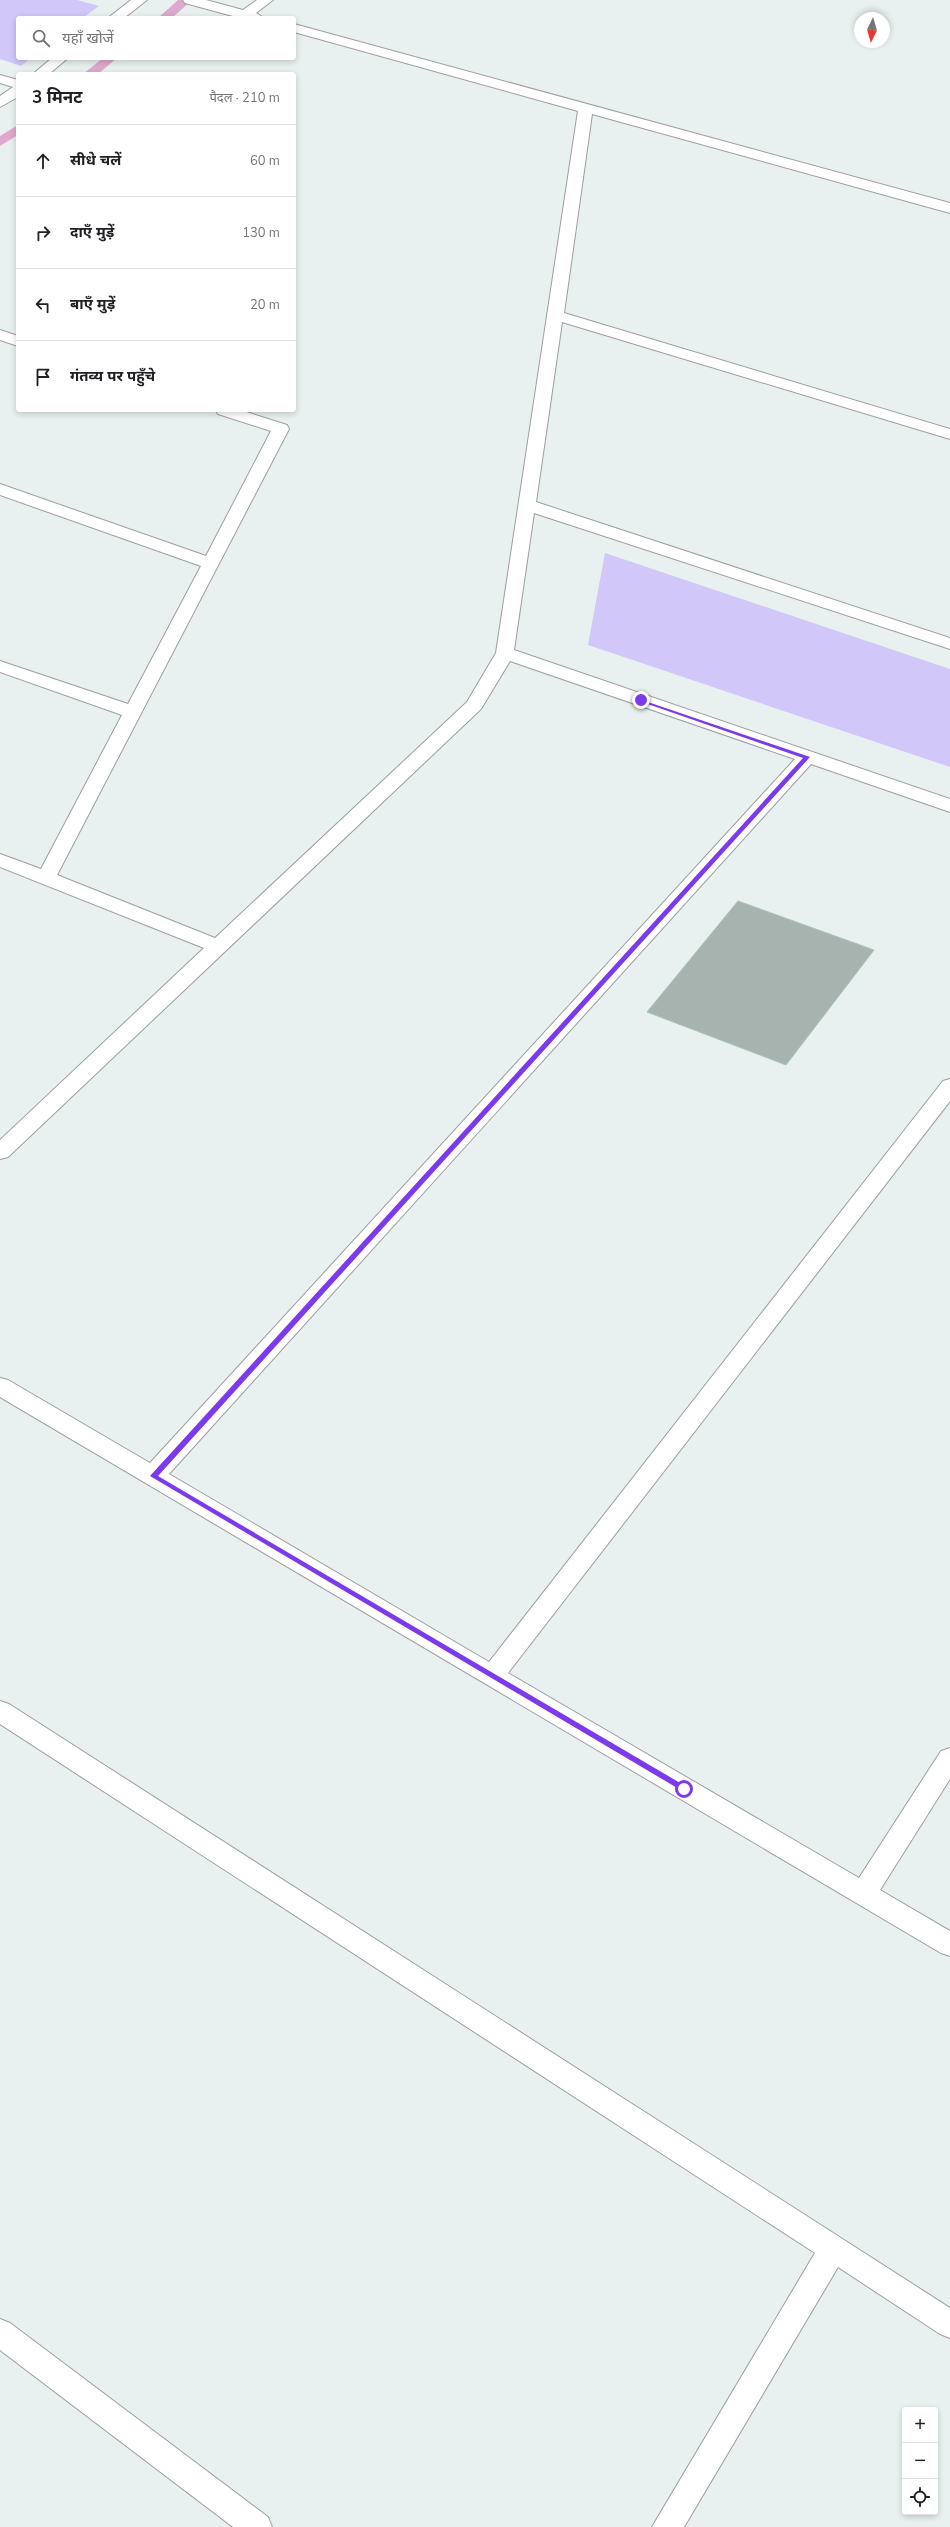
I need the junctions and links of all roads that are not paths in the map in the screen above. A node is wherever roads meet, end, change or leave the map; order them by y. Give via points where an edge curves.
1 (140, 0) edge
2 (266, 0) edge
3 (195, 1) edge
4 (119, 16) edge
5 (251, 16) edge
6 (296, 29) edge
7 (58, 60) edge
8 (43, 72) edge
9 (0, 79) edge
10 (16, 83) edge
11 (16, 91) edge
12 (0, 103) edge
13 (586, 108) junction
14 (950, 208) edge
15 (555, 315) junction
16 (0, 335) edge
17 (16, 340) edge
18 (230, 412) edge
19 (950, 434) edge
20 (0, 489) edge
21 (527, 505) junction
22 (210, 563) junction
23 (950, 644) edge
24 (505, 654) junction
25 (0, 666) edge
26 (133, 712) junction
27 (807, 757) junction
28 (950, 806) edge
29 (0, 860) edge
30 (46, 878) junction
31 (218, 946) junction
32 (950, 1086) edge
33 (0, 1152) edge
34 (0, 1386) edge
35 (153, 1476) junction
36 (492, 1676) junction
37 (0, 1711) edge
38 (950, 1758) edge
39 (864, 1894) junction
40 (950, 1945) edge
41 (833, 2249) junction
42 (950, 2324) edge
43 (0, 2333) edge
44 (257, 2527) edge
45 (667, 2527) edge

1 - 4 street
2 - 5 street
3 - 5 street
6 - 13 street
7 - 8 street
9 - 10 street
11 - 12 street
13 - 14 street
13 - 15 street
15 - 19 street
15 - 21 street
16 - 17 street
18 - 22 street via 281,429
20 - 22 street
21 - 23 street
21 - 24 street
22 - 26 street
24 - 27 street
24 - 31 street via 474,705
25 - 26 street
26 - 30 street
27 - 28 street
27 - 35 street
29 - 30 street
30 - 31 street
31 - 33 street
32 - 36 street
34 - 35 street
35 - 36 street
36 - 39 street
37 - 41 street
38 - 39 street
39 - 40 street
41 - 42 street
41 - 45 street
43 - 44 street

